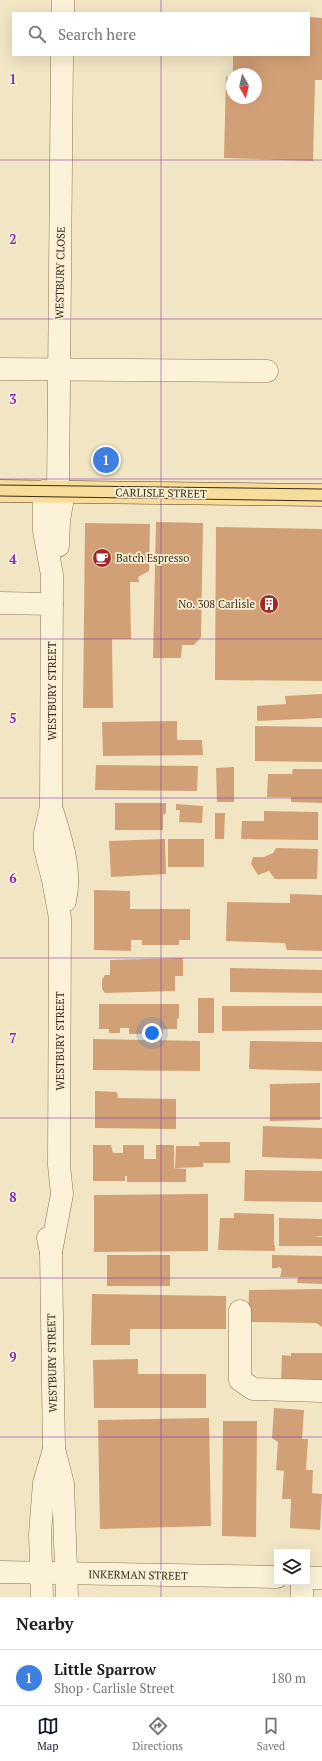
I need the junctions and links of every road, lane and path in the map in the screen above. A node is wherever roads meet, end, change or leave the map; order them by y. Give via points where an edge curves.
1 (63, 0) edge
2 (63, 12) edge
3 (62, 56) edge
4 (59, 368) junction
5 (0, 369) edge
6 (267, 371) dead end
7 (0, 491) edge
8 (55, 492) junction
9 (322, 495) edge
10 (0, 603) edge
11 (52, 604) junction
12 (240, 1311) dead end
13 (322, 1391) edge
14 (54, 1449) junction
15 (0, 1572) edge
16 (41, 1573) junction
17 (67, 1573) junction
18 (274, 1577) edge
19 (310, 1578) edge
20 (322, 1578) edge
21 (302, 1585) edge
22 (42, 1597) edge
23 (67, 1597) edge
24 (302, 1597) edge

1 - 2 street
3 - 4 street, WESTBURY CLOSE
4 - 5 street
4 - 6 street
4 - 8 street, WESTBURY CLOSE
7 - 8 main road, CARLISLE STREET
8 - 9 main road, CARLISLE STREET
8 - 11 street, WESTBURY STREET via 44,531 52,575
10 - 11 street
11 - 14 street, WESTBURY STREET via 51,807 44,849 60,918 59,1165 62,1194 51,1252
12 - 13 street via 240,1380 253,1390
14 - 16 street, WESTBURY STREET via 44,1483 40,1534
14 - 17 street, WESTBURY STREET via 63,1484
15 - 16 street, INKERMAN STREET
16 - 17 street, INKERMAN STREET
16 - 22 street, WESTBURY STREET
17 - 18 street, INKERMAN STREET
17 - 23 street, WESTBURY STREET
19 - 20 street
21 - 24 street

